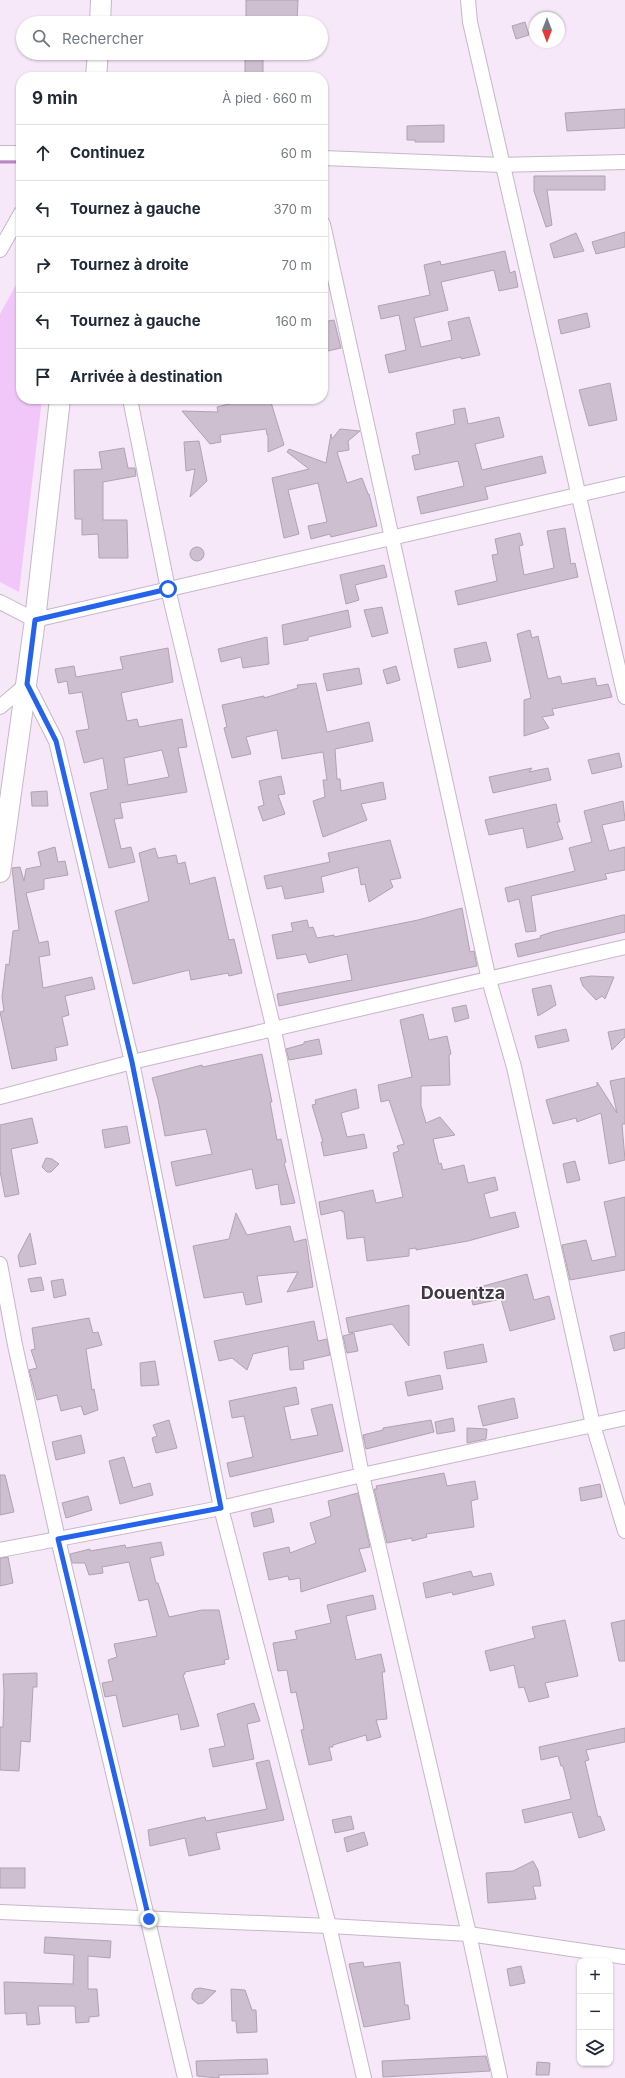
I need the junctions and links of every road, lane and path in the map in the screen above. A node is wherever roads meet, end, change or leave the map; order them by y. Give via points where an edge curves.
1 (101, 0) edge
2 (468, 0) edge
3 (100, 16) edge
4 (97, 60) edge
5 (96, 72) edge
6 (0, 153) edge
7 (16, 153) edge
8 (328, 158) edge
9 (625, 162) edge
10 (502, 165) junction
11 (16, 222) edge
12 (328, 247) edge
13 (0, 250) edge
14 (59, 404) edge
15 (131, 404) edge
16 (625, 484) edge
17 (579, 495) junction
18 (391, 538) junction
19 (168, 589) junction
20 (0, 602) edge
21 (35, 620) junction
22 (27, 684) junction
23 (625, 697) edge
24 (0, 707) edge
25 (0, 872) edge
26 (625, 947) edge
27 (490, 980) junction
28 (274, 1030) junction
29 (132, 1062) junction
30 (0, 1097) edge
31 (0, 1264) edge
32 (625, 1418) edge
33 (593, 1425) junction
34 (362, 1475) junction
35 (221, 1508) junction
36 (625, 1531) edge
37 (58, 1539) junction
38 (0, 1550) edge
39 (0, 1912) edge
40 (149, 1919) junction
41 (329, 1926) junction
42 (469, 1934) junction
43 (625, 1957) edge
44 (185, 2078) edge
45 (364, 2078) edge
46 (500, 2078) edge

1 - 3 main road
2 - 10 street via 470,22
4 - 5 main road
6 - 7 street
8 - 10 street
9 - 10 street
10 - 17 street
11 - 13 street
12 - 18 street
14 - 21 main road
15 - 19 street
16 - 17 street
17 - 18 street
17 - 23 street
18 - 19 street
18 - 27 street
19 - 21 street
19 - 28 street
20 - 21 street
21 - 22 main road
22 - 24 street
22 - 25 main road
22 - 29 street via 56,741
26 - 27 street
27 - 28 street
27 - 33 street via 514,1067
28 - 29 street
28 - 34 street
29 - 30 street
29 - 35 street
31 - 37 street via 15,1345
32 - 33 street
33 - 34 street
33 - 36 street
34 - 35 street
34 - 42 street
35 - 37 street
35 - 41 street
37 - 38 street
37 - 40 street
39 - 40 street
40 - 41 street
40 - 44 street
41 - 42 street
41 - 45 street
42 - 43 street
42 - 46 street

